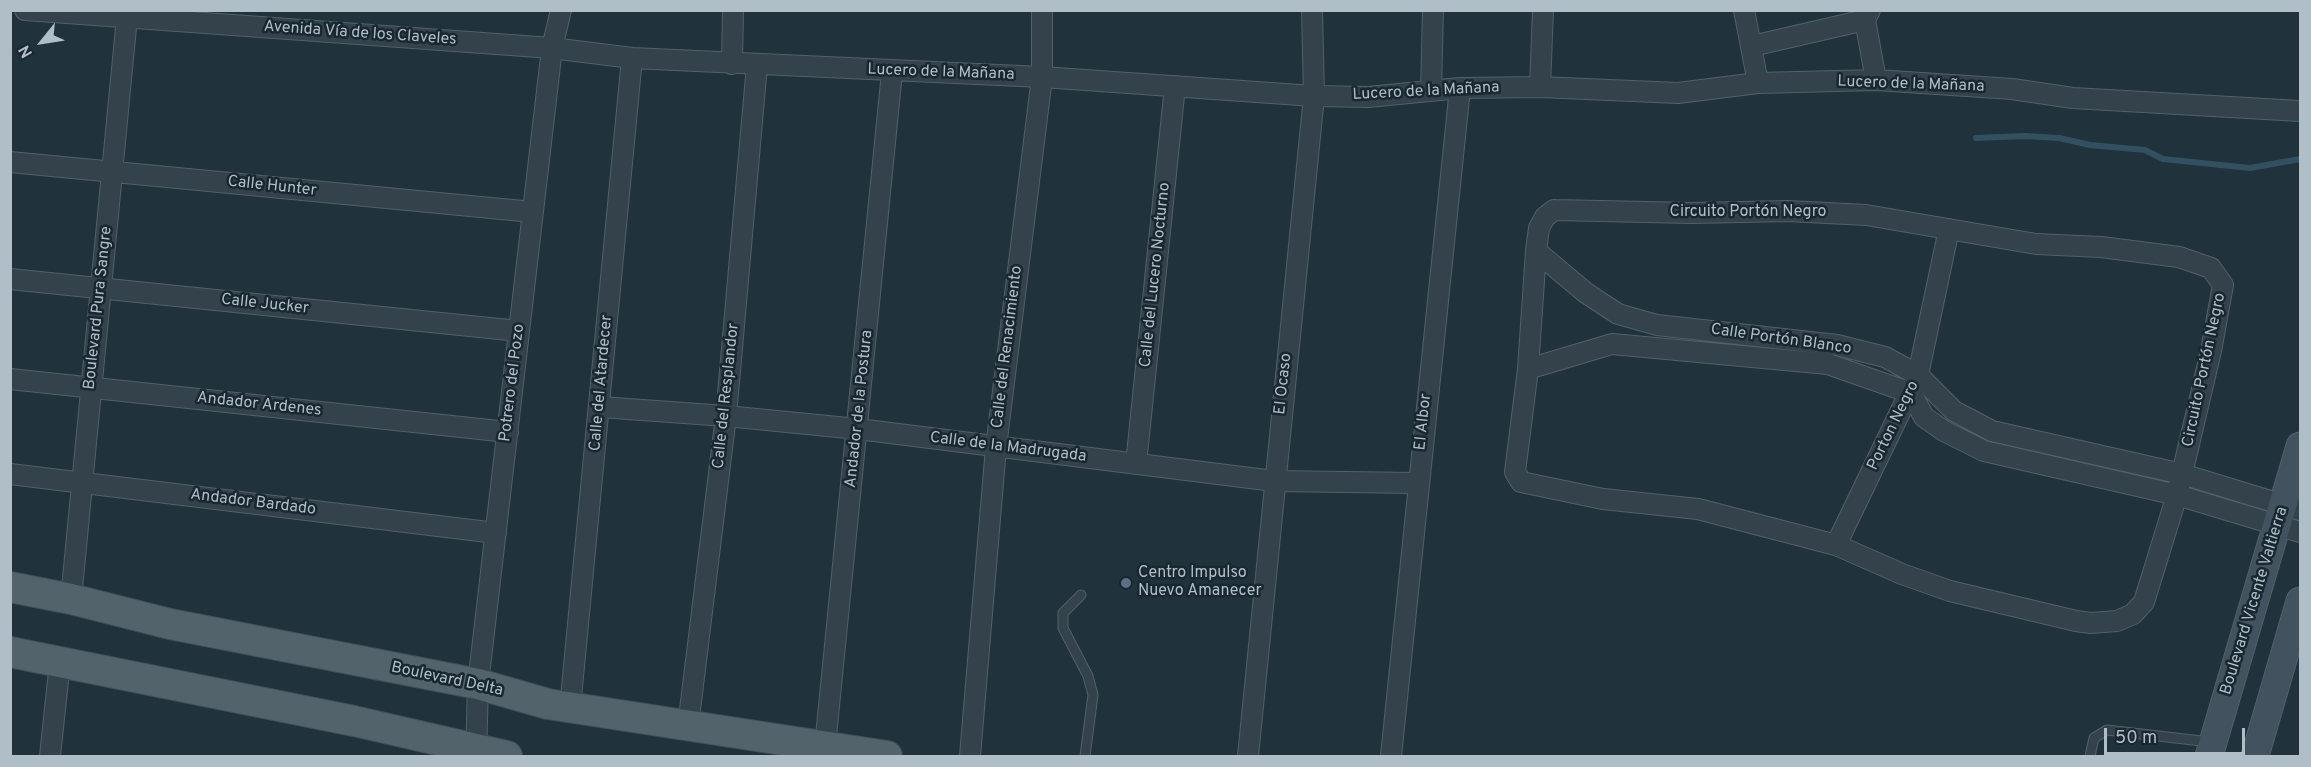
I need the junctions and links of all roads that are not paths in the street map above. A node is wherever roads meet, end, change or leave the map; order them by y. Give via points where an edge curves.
1 (25, 10) edge
2 (561, 10) edge
3 (733, 10) edge
4 (1042, 10) edge
5 (1312, 10) edge
6 (1433, 10) edge
7 (1543, 10) edge
8 (1744, 10) edge
9 (1868, 15) edge
10 (127, 17) junction
11 (244, 18) edge
12 (1752, 45) junction
13 (552, 48) junction
14 (632, 58) junction
15 (732, 64) junction
16 (757, 65) junction
17 (892, 72) junction
18 (1042, 77) junction
19 (1876, 80) junction
20 (1758, 83) junction
21 (1174, 86) junction
22 (1540, 87) junction
23 (1460, 88) junction
24 (1431, 91) junction
25 (1314, 96) junction
26 (2301, 111) edge
27 (10, 162) edge
28 (112, 171) junction
29 (533, 212) junction
30 (1949, 229) junction
31 (1536, 251) junction
32 (10, 279) edge
33 (101, 288) junction
34 (1618, 314) junction
35 (519, 331) junction
36 (1612, 344) junction
37 (1528, 369) junction
38 (10, 379) edge
39 (1915, 384) junction
40 (91, 388) junction
41 (600, 407) junction
42 (726, 416) junction
43 (858, 429) junction
44 (508, 432) junction
45 (2301, 446) edge
46 (996, 447) junction
47 (1136, 464) junction
48 (10, 474) edge
49 (2182, 474) junction
50 (82, 481) junction
51 (1274, 481) junction
52 (1417, 483) junction
53 (2176, 495) junction
54 (2291, 518) edge
55 (496, 533) junction
56 (1836, 545) junction
57 (10, 587) edge
58 (1081, 595) dead end
59 (71, 599) junction
60 (2301, 601) edge
61 (10, 652) edge
62 (60, 662) junction
63 (478, 684) junction
64 (570, 708) junction
65 (688, 726) junction
66 (825, 746) junction
67 (2210, 749) edge
68 (477, 753) edge
69 (50, 756) edge
70 (507, 756) edge
71 (887, 756) edge
72 (970, 756) edge
73 (1085, 756) edge
74 (1248, 756) edge
75 (1391, 756) edge
76 (2090, 756) edge
77 (2255, 756) edge

1 - 10 street, Avenida Vía de los Claveles
2 - 13 street, Potrero del Pozo
3 - 15 street
4 - 18 street, Calle del Renacimiento
5 - 25 street, El Ocaso
6 - 24 street
7 - 22 street
8 - 12 street
9 - 12 street
9 - 19 street
10 - 11 street, Avenida Vía de los Claveles
10 - 28 street, Boulevard Pura Sangre
11 - 13 street, Avenida Vía de los Claveles
12 - 20 street
13 - 14 street, Lucero de la Mañana
13 - 29 street, Potrero del Pozo
14 - 15 street, Lucero de la Mañana
14 - 41 street, Calle del Atardecer
15 - 16 street, Lucero de la Mañana
16 - 17 street, Lucero de la Mañana
16 - 42 street, Calle del Resplandor
17 - 18 street, Lucero de la Mañana
17 - 43 street, Andador de la Postura
18 - 21 street, Lucero de la Mañana
18 - 46 street, Calle del Renacimiento
19 - 20 street, Lucero de la Mañana
19 - 26 street, Lucero de la Mañana via 2012,89 2073,98
20 - 22 street, Lucero de la Mañana via 1678,93
21 - 25 street, Lucero de la Mañana
21 - 47 street, Calle del Lucero Nocturno
22 - 23 street, Lucero de la Mañana
23 - 24 street, Lucero de la Mañana
23 - 52 street, El Albor
24 - 25 street, Lucero de la Mañana via 1368,97
25 - 51 street, El Ocaso
27 - 28 street, Calle Hunter
28 - 29 street, Calle Hunter
28 - 33 street, Boulevard Pura Sangre
29 - 35 street, Potrero del Pozo
30 - 31 street, Circuito Portón Negro via 1866,215 1810,212 1554,210 1539,228
30 - 39 street, Porton Negro
30 - 49 street, Circuito Portón Negro via 2036,244 2179,257 2216,272 2223,290
31 - 34 street, Calle Portón Blanco
31 - 37 street, Circuito Portón Negro
32 - 33 street, Calle Jucker
33 - 35 street, Calle Jucker
33 - 40 street, Boulevard Pura Sangre
34 - 36 street
34 - 39 street, Calle Portón Blanco via 1657,325 1837,345 1885,357
35 - 44 street, Potrero del Pozo
36 - 37 street, Calle Portón Blanco
36 - 39 street, Calle Portón Blanco via 1828,364
37 - 56 street, Circuito Portón Negro via 1515,472 1521,482 1603,499 1698,509
38 - 40 street, Andador Ardenes
39 - 49 street, Calle Portón Blanco via 1992,431
39 - 53 street via 1924,417 1984,451
39 - 56 street, Porton Negro
40 - 44 street, Andador Ardenes
40 - 50 street, Boulevard Pura Sangre
41 - 42 street, Calle de la Madrugada
41 - 64 street, Calle del Atardecer
42 - 43 street, Calle de la Madrugada
42 - 65 street, Calle del Resplandor
43 - 46 street, Calle de la Madrugada
43 - 66 street, Andador de la Postura
44 - 55 street, Potrero del Pozo
45 - 54 main road, Boulevard Vicente Valtierra
46 - 47 street, Calle de la Madrugada
46 - 72 street, Calle del Renacimiento
47 - 51 street, Calle de la Madrugada
48 - 50 street, Andador Bardado
49 - 53 street, Circuito Portón Negro
49 - 54 street, Calle Portón Blanco
50 - 55 street, Andador Bardado
50 - 59 street, Boulevard Pura Sangre
51 - 52 street, Calle de la Madrugada
51 - 74 street, El Ocaso
52 - 75 street, El Albor
53 - 54 street
53 - 56 street, Circuito Portón Negro via 2144,602 2133,614 2105,623 2076,621 1950,591
54 - 67 main road, Boulevard Vicente Valtierra
55 - 63 street, Potrero del Pozo
57 - 59 main road, Boulevard Delta
58 - 73 lane via 1063,613 1063,628 1088,676 1093,695
59 - 63 main road, Boulevard Delta via 170,624
60 - 77 main road
61 - 62 main road
62 - 68 main road via 354,721
62 - 69 street
63 - 64 main road, Boulevard Delta
63 - 68 street, Potrero del Pozo
64 - 65 main road, Boulevard Delta
65 - 66 main road, Boulevard Delta
66 - 71 main road, Boulevard Delta
67 - 76 lane via 2107,730 2097,734
68 - 70 main road

